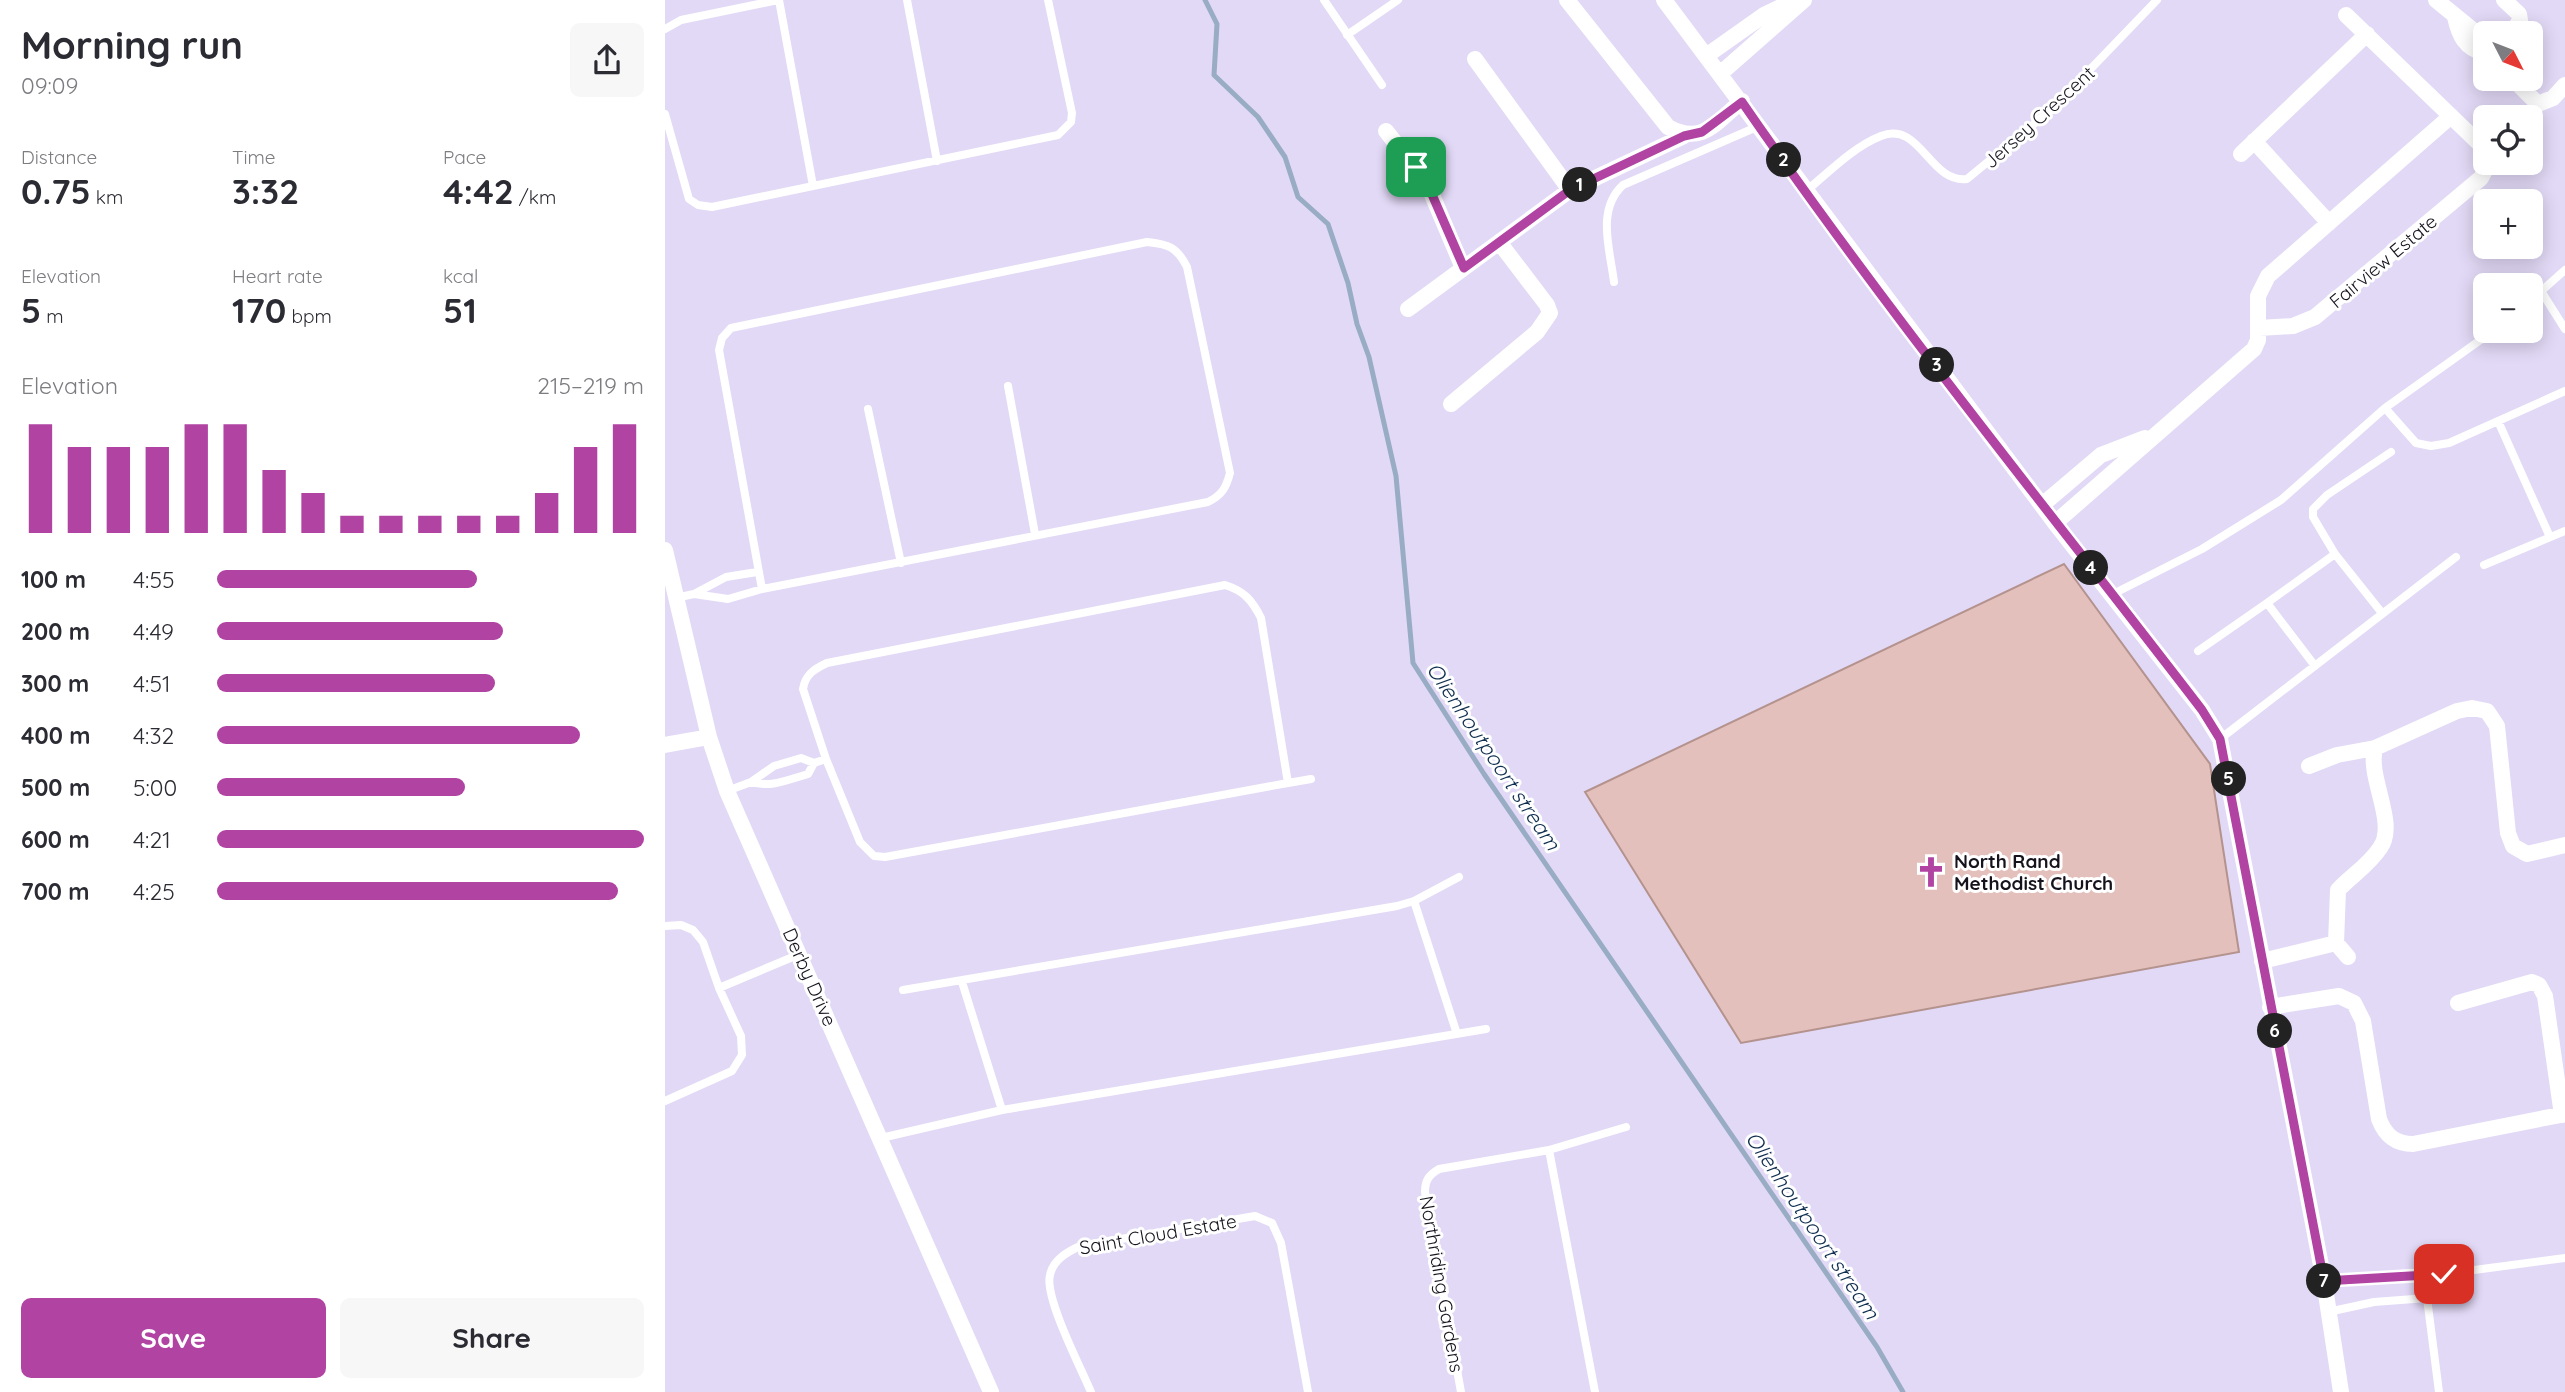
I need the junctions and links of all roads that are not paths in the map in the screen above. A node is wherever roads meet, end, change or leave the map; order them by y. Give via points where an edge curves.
1 (779, 0) edge
2 (907, 0) edge
3 (1048, 0) edge
4 (1324, 0) edge
5 (1398, 0) edge
6 (1567, 0) edge
7 (1664, 0) edge
8 (1804, 0) edge
9 (2157, 0) edge
10 (2436, 0) edge
11 (2504, 0) edge
12 (1785, 6) edge
13 (2346, 15) dead end
14 (2455, 17) junction
15 (2519, 21) edge
16 (665, 29) edge
17 (2473, 31) edge
18 (2367, 34) junction
19 (1347, 35) junction
20 (2473, 50) edge
21 (1706, 56) junction
22 (1475, 59) dead end
23 (1721, 73) junction
24 (1383, 85) dead end
25 (2565, 85) edge
26 (2525, 91) edge
27 (1742, 102) junction
28 (665, 114) edge
29 (2451, 116) junction
30 (1759, 125) junction
31 (1386, 131) dead end
32 (1684, 136) junction
33 (2473, 137) edge
34 (2254, 141) junction
35 (2241, 154) dead end
36 (937, 161) junction
37 (2483, 175) edge
38 (813, 187) junction
39 (1570, 190) junction
40 (1806, 191) junction
41 (2329, 223) junction
42 (1499, 242) junction
43 (1464, 268) junction
44 (2565, 270) edge
45 (1615, 282) dead end
46 (2543, 289) edge
47 (2543, 294) edge
48 (1408, 309) dead end
49 (2259, 328) junction
50 (2565, 329) edge
51 (2476, 343) edge
52 (1008, 386) dead end
53 (2565, 391) edge
54 (1451, 404) dead end
55 (2385, 408) junction
56 (869, 409) dead end
57 (2498, 421) junction
58 (2150, 436) junction
59 (2391, 452) dead end
60 (2042, 505) junction
61 (2056, 523) junction
62 (2565, 531) edge
63 (1035, 534) junction
64 (2550, 537) junction
65 (665, 550) edge
66 (2335, 554) junction
67 (2456, 557) dead end
68 (901, 564) junction
69 (2484, 565) dead end
70 (757, 572) junction
71 (762, 589) junction
72 (694, 594) junction
73 (2111, 594) junction
74 (675, 598) junction
75 (2267, 603) junction
76 (2382, 613) junction
77 (2198, 651) dead end
78 (2315, 666) junction
79 (709, 737) junction
80 (2220, 739) junction
81 (665, 746) edge
82 (2375, 748) junction
83 (826, 759) junction
84 (814, 763) junction
85 (2309, 766) dead end
86 (1311, 779) dead end
87 (751, 782) junction
88 (1288, 783) junction
89 (727, 790) junction
90 (2565, 845) edge
91 (1459, 877) dead end
92 (1413, 901) junction
93 (665, 926) edge
94 (2336, 943) junction
95 (800, 954) junction
96 (2348, 957) dead end
97 (2262, 961) junction
98 (962, 982) junction
99 (719, 988) junction
100 (903, 990) dead end
101 (2458, 1003) dead end
102 (2270, 1007) junction
103 (1486, 1029) dead end
104 (1457, 1034) junction
105 (665, 1101) edge
106 (1002, 1110) junction
107 (2563, 1114) edge
108 (1626, 1127) dead end
109 (881, 1138) junction
110 (1549, 1150) junction
111 (2565, 1258) edge
112 (2324, 1281) junction
113 (2328, 1312) junction
114 (991, 1392) edge
115 (1091, 1392) edge
116 (1308, 1392) edge
117 (1461, 1392) edge
118 (1595, 1392) edge
119 (2341, 1392) edge
120 (2439, 1392) edge

1 - 16 lane via 681,20
1 - 38 lane
2 - 36 lane
3 - 36 lane via 1072,113 1066,130
4 - 19 lane
5 - 19 lane
6 - 32 street via 1668,127
7 - 21 street
8 - 12 street
9 - 40 lane, Jersey Crescent via 2052,109 1967,178 1947,176 1919,146 1896,133 1881,136 1851,154
10 - 14 street
11 - 15 street via 2519,14
12 - 21 street
12 - 23 street
13 - 18 street
14 - 17 street
14 - 20 street via 2463,41
18 - 29 street
18 - 34 street
19 - 24 lane
21 - 23 street
22 - 39 street
23 - 27 street
25 - 26 street via 2553,98 2538,104
27 - 30 street
27 - 32 street via 1702,132
28 - 38 lane via 683,185 689,199 698,205 712,207
29 - 33 street
29 - 41 street
30 - 40 street
30 - 45 lane via 1623,185 1612,195 1606,216
31 - 43 street via 1427,183
32 - 39 street
34 - 35 street
34 - 41 street
36 - 38 lane
37 - 49 street, Fairview Estate via 2315,317 2293,326
39 - 42 street
40 - 60 street
41 - 49 street via 2261,285
42 - 43 street
42 - 54 street via 1550,313 1537,332
43 - 48 street
44 - 46 lane
47 - 50 lane
49 - 58 street via 2258,340 2246,357
51 - 55 lane
52 - 63 lane
53 - 57 lane
55 - 57 lane via 2410,438 2424,445 2440,446
55 - 73 lane via 2269,508 2171,566
56 - 68 lane
57 - 64 lane
58 - 60 street via 2101,455
58 - 61 street
59 - 66 lane via 2313,509 2313,517
60 - 61 street
61 - 73 street
62 - 64 lane
63 - 68 lane
63 - 70 lane via 1208,502 1226,488 1230,473 1187,267 1180,252 1165,243 1147,242 731,328 719,350
64 - 69 lane
65 - 74 street, Derby Drive
66 - 75 lane
66 - 76 lane
67 - 76 lane
68 - 71 lane
70 - 71 lane
70 - 72 lane via 726,577
71 - 72 lane via 729,599
72 - 74 lane
73 - 80 street
74 - 79 street, Derby Drive
75 - 77 lane
75 - 78 lane
76 - 78 lane
78 - 80 lane
79 - 81 street
79 - 89 street, Derby Drive
80 - 97 street
82 - 85 street
82 - 90 street via 2457,711 2487,711 2497,726 2513,845 2527,854
82 - 94 street via 2373,770 2385,837 2373,858 2337,890
83 - 84 lane
83 - 88 lane via 860,842 874,856 885,858
83 - 88 lane via 803,689 809,675 827,663 1225,585 1241,590 1261,618
84 - 87 lane via 801,758 774,766
84 - 87 lane via 808,774 777,784 766,787
86 - 88 lane
87 - 89 lane
89 - 95 street, Derby Drive
91 - 92 lane
92 - 98 lane
92 - 104 lane
93 - 99 lane via 693,930 703,942
94 - 96 street
94 - 97 street
95 - 99 lane
95 - 109 street, Derby Drive
97 - 102 street
98 - 100 lane
98 - 106 lane
99 - 105 lane via 741,1036 742,1055 732,1071
101 - 107 street via 2532,982 2539,985 2545,996
102 - 107 street via 2339,996 2354,1003 2363,1021 2379,1119 2397,1142 2413,1144
102 - 112 street
103 - 104 lane
104 - 106 lane
106 - 109 lane
108 - 110 lane, Northriding Gardens
109 - 114 street, Derby Drive
110 - 117 lane, Northriding Gardens via 1439,1169 1425,1183
110 - 118 lane
111 - 112 lane via 2444,1274
112 - 113 street
113 - 119 street
113 - 120 lane via 2427,1298
115 - 116 lane, Saint Cloud Estate via 1052,1298 1050,1273 1056,1262 1080,1246 1255,1216 1272,1223 1281,1243

